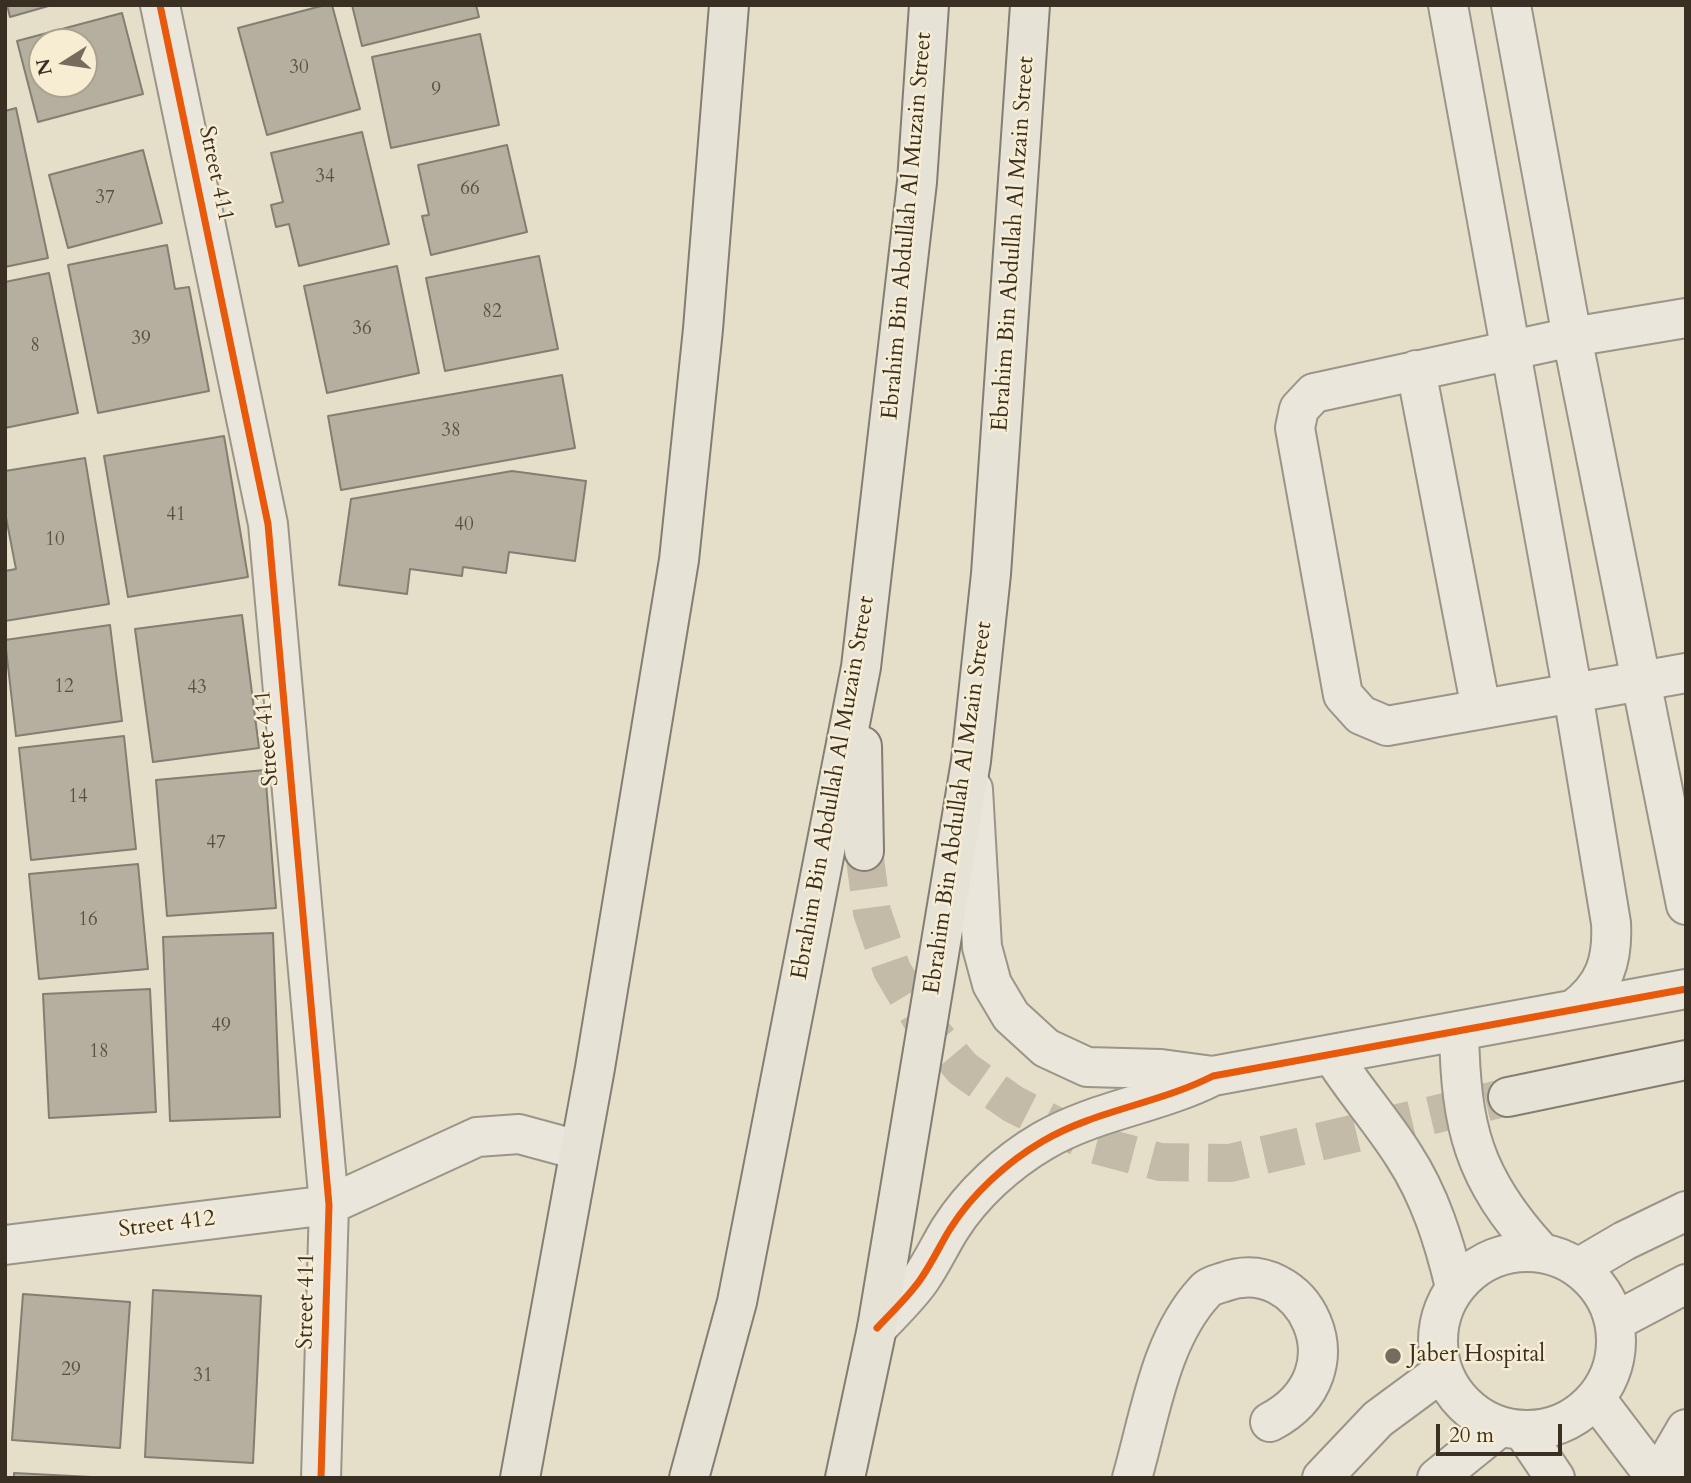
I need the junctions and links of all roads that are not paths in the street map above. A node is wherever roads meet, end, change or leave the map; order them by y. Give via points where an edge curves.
1 (160, 5) edge
2 (729, 5) edge
3 (929, 5) edge
4 (1030, 5) edge
5 (1448, 5) edge
6 (1511, 5) edge
7 (1686, 318) edge
8 (1572, 337) junction
9 (1511, 350) junction
10 (1416, 370) junction
11 (861, 667) junction
12 (1686, 673) edge
13 (1640, 681) junction
14 (1573, 694) junction
15 (1480, 709) junction
16 (971, 761) junction
17 (864, 851) tunnel mouth
18 (1686, 905) edge
19 (1686, 989) edge
20 (1574, 1009) junction
21 (1459, 1031) junction
22 (1332, 1055) junction
23 (1686, 1060) edge
24 (1213, 1076) junction
25 (1508, 1097) tunnel mouth
26 (578, 1150) junction
27 (328, 1205) junction
28 (1686, 1210) edge
29 (5, 1245) edge
30 (1539, 1250) junction
31 (1578, 1268) junction
32 (1686, 1284) edge
33 (1455, 1287) junction
34 (1614, 1322) junction
35 (877, 1328) junction
36 (1443, 1371) junction
37 (1596, 1399) junction
38 (1270, 1422) dead end
39 (1512, 1429) junction
40 (1686, 1429) edge
41 (321, 1478) edge
42 (520, 1478) edge
43 (689, 1478) edge
44 (845, 1478) edge
45 (1132, 1478) edge
46 (1322, 1478) edge
47 (1437, 1478) edge
48 (1555, 1478) edge
49 (1656, 1478) edge
50 (1667, 1478) edge

1 - 27 street, Street 411 via 268,524
2 - 26 main road via 679,560
3 - 11 main road, Ebrahim Bin Abdullah Al Muzain Street via 917,182
4 - 16 main road, Ebrahim Bin Abdullah Al Mzain Street via 991,575
5 - 9 street
6 - 8 street
7 - 8 street
8 - 9 street
8 - 13 street
9 - 10 street
9 - 14 street
10 - 15 street
10 - 15 street via 1314,393 1299,409 1295,428 1343,695 1361,715 1387,726
11 - 17 main road
11 - 43 main road, Ebrahim Bin Abdullah Al Muzain Street via 737,1302
12 - 13 street
13 - 14 street
13 - 18 street
14 - 15 street
14 - 20 street via 1612,947 1606,973 1593,994
16 - 24 street via 982,947 992,984 1011,1016 1046,1048 1087,1067
16 - 35 main road, Ebrahim Bin Abdullah Al Mzain Street
19 - 20 street
20 - 21 street
21 - 22 street
21 - 30 street via 1464,1120 1476,1156 1492,1191
22 - 24 street
22 - 33 street via 1419,1182 1440,1232
23 - 25 main road
24 - 35 street via 1174,1095 1079,1123 1009,1164 950,1228 919,1282
26 - 27 street, Street 412 via 519,1135 477,1137
26 - 42 main road
27 - 29 street, Street 412
27 - 41 street, Street 411
28 - 31 street
30 - 31 street
30 - 33 street via 1507,1254 1480,1266
31 - 34 street via 1601,1292
32 - 34 street
33 - 36 street via 1443,1312 1438,1341
34 - 37 street via 1615,1363
35 - 44 main road, Ebrahim Bin Abdullah Al Mzain Street
36 - 39 street via 1465,1406
36 - 46 street via 1378,1419
37 - 39 street via 1563,1424
37 - 49 street
38 - 45 street via 1307,1394 1320,1352 1309,1313 1292,1294 1264,1279 1234,1278 1206,1289 1172,1340
39 - 47 street
39 - 48 street
40 - 50 street via 1672,1453

